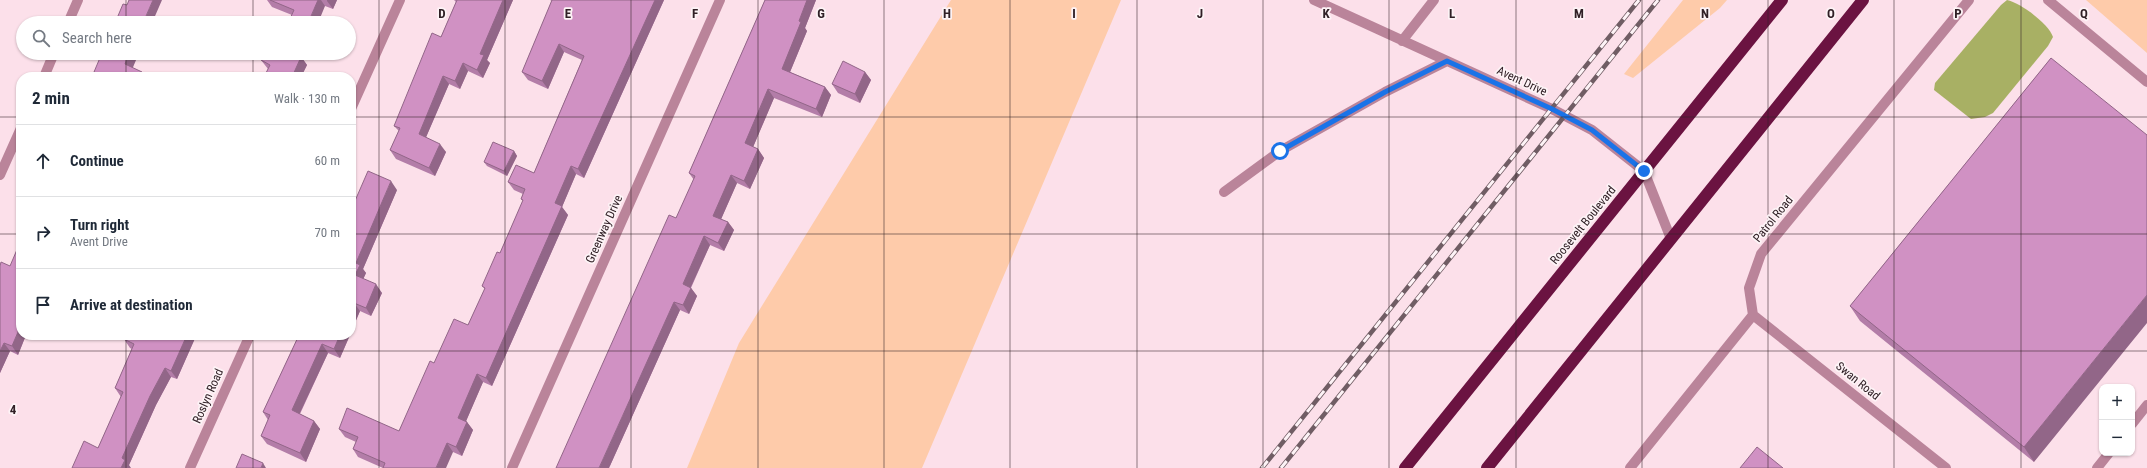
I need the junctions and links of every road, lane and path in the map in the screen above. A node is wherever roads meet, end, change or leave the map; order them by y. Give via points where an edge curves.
1 (78, 0) edge
2 (400, 0) edge
3 (720, 0) edge
4 (1314, 0) edge
5 (1434, 0) edge
6 (1782, 0) edge
7 (1863, 0) edge
8 (1969, 0) edge
9 (2048, 0) edge
10 (71, 16) edge
11 (1402, 41) junction
12 (51, 60) edge
13 (1447, 61) junction
14 (46, 72) edge
15 (2147, 82) edge
16 (356, 98) edge
17 (16, 139) edge
18 (1644, 171) junction
19 (0, 175) edge
20 (1224, 192) dead end
21 (1671, 239) junction
22 (1753, 315) junction
23 (248, 340) edge
24 (2147, 405) edge
25 (2135, 420) edge
26 (2107, 456) edge
27 (190, 468) edge
28 (512, 468) edge
29 (1405, 468) edge
30 (1487, 468) edge
31 (1630, 468) edge
32 (1946, 468) edge
33 (2097, 468) edge

1 - 10 street
2 - 16 street
3 - 28 street, Greenway Drive
4 - 11 street, Avent Drive
5 - 11 street
6 - 18 highway, Roosevelt Boulevard
7 - 21 highway
8 - 22 street, Patrol Road via 1761,254 1749,288
9 - 15 street
11 - 13 street, Avent Drive
12 - 14 street
13 - 18 street, Avent Drive via 1592,130
13 - 20 street via 1385,92 1280,151
17 - 19 street
18 - 21 street
18 - 29 highway, Roosevelt Boulevard
21 - 30 highway
22 - 31 street
22 - 32 street, Swan Road
23 - 27 street, Roslyn Road
24 - 25 street
26 - 33 street

